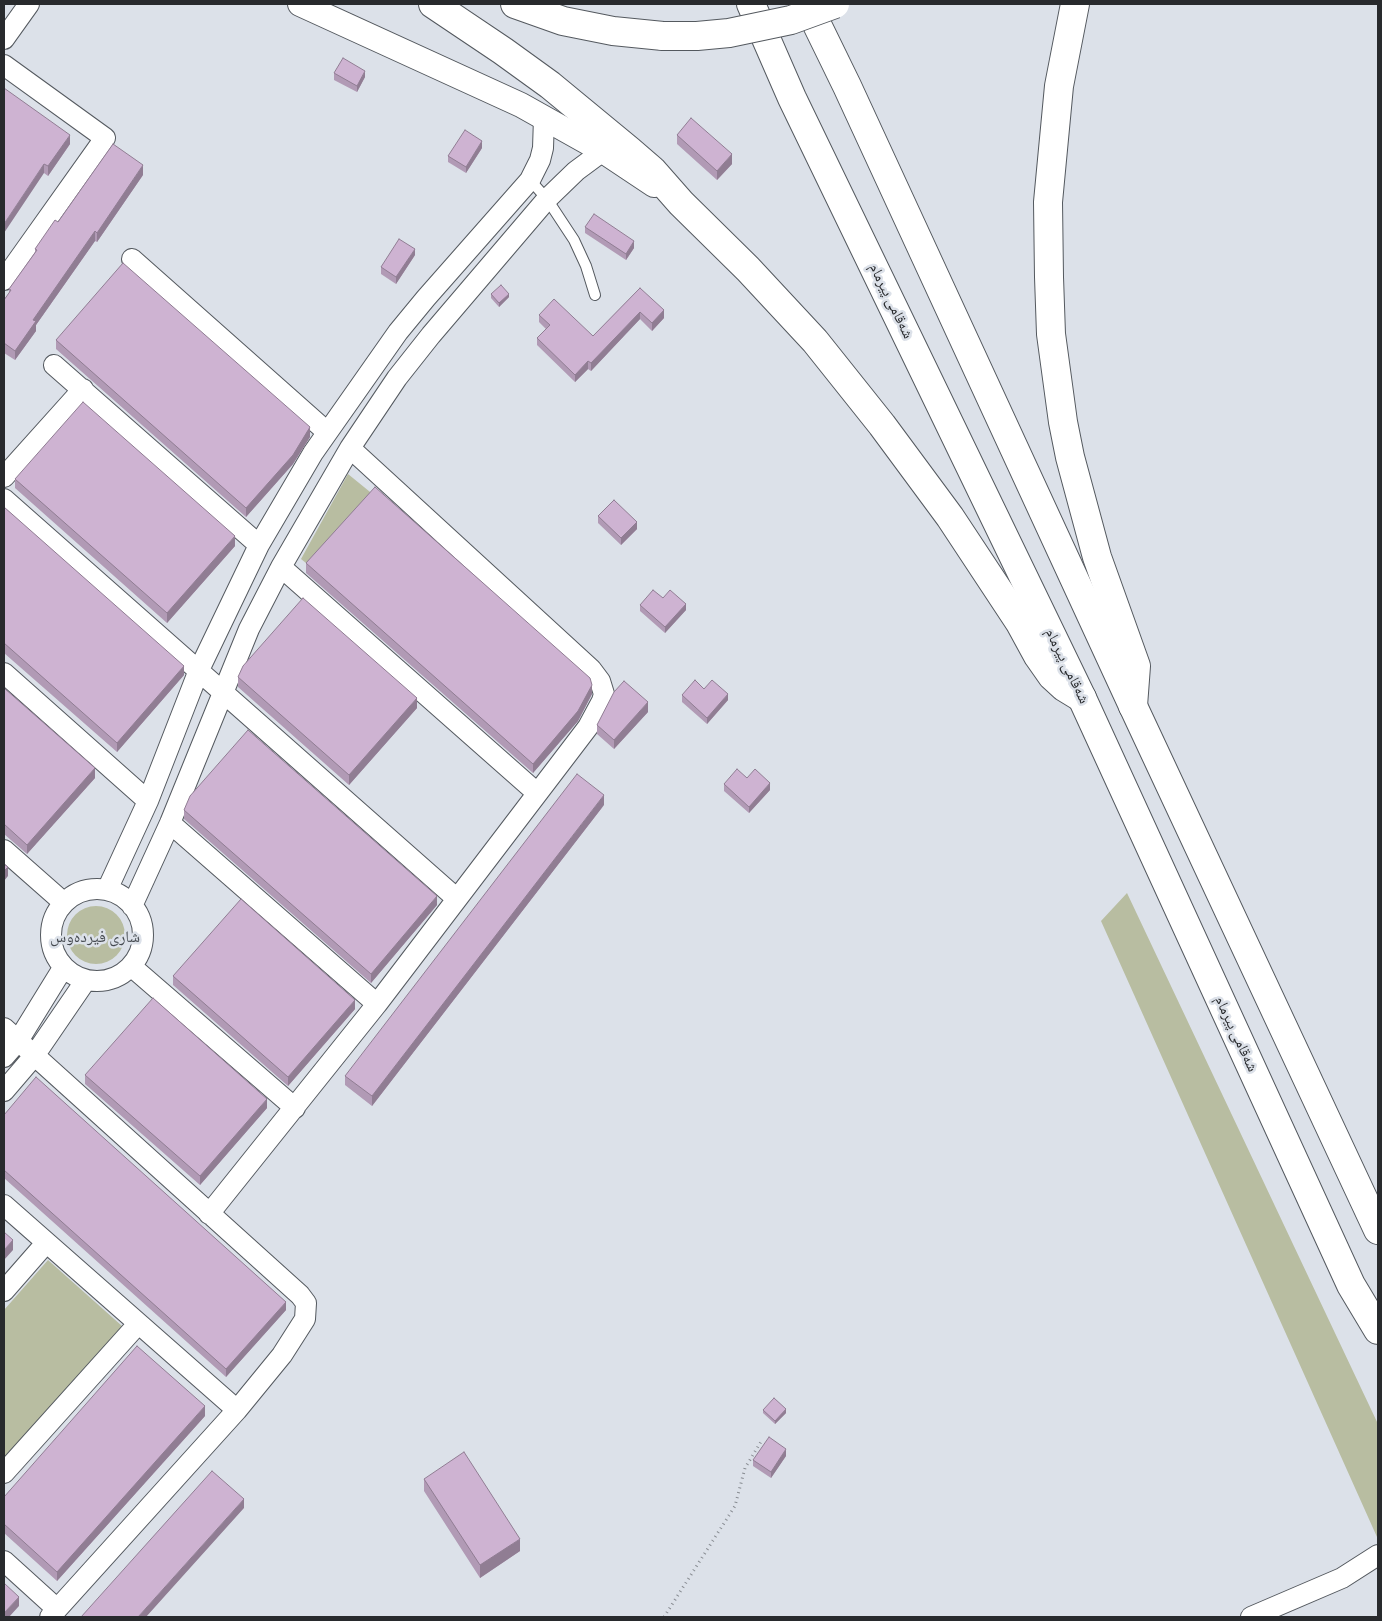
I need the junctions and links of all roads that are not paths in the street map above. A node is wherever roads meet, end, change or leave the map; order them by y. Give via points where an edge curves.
1 (29, 4) edge
2 (300, 4) edge
3 (433, 4) edge
4 (515, 4) edge
5 (751, 4) edge
6 (807, 4) edge
7 (835, 4) edge
8 (1075, 7) edge
9 (4, 38) edge
10 (4, 65) edge
11 (544, 118) junction
12 (603, 151) junction
13 (530, 180) junction
14 (547, 199) junction
15 (681, 203) junction
16 (132, 259) dead end
17 (4, 280) edge
18 (595, 295) dead end
19 (54, 365) dead end
20 (83, 389) junction
21 (326, 432) junction
22 (350, 448) junction
23 (4, 477) edge
24 (4, 499) edge
25 (259, 545) junction
26 (281, 567) junction
27 (199, 670) junction
28 (4, 673) edge
29 (222, 693) junction
30 (1082, 698) junction
31 (1134, 706) junction
32 (537, 793) junction
33 (148, 801) junction
34 (170, 823) junction
35 (4, 850) edge
36 (107, 890) junction
37 (456, 898) junction
38 (63, 902) junction
39 (132, 906) junction
40 (131, 966) junction
41 (63, 968) junction
42 (86, 980) junction
43 (377, 1004) junction
44 (11, 1034) edge
45 (34, 1056) junction
46 (4, 1058) edge
47 (4, 1091) edge
48 (295, 1108) junction
49 (4, 1205) edge
50 (209, 1214) junction
51 (1378, 1230) edge
52 (46, 1243) junction
53 (4, 1291) edge
54 (138, 1324) junction
55 (1378, 1330) edge
56 (238, 1410) junction
57 (4, 1473) edge
58 (1378, 1555) edge
59 (4, 1562) edge
60 (54, 1613) edge
61 (1251, 1617) edge

1 - 9 street
2 - 11 street
3 - 15 highway via 550,85 638,157
4 - 7 highway, bridge via 563,21 663,36 730,33 791,20
5 - 30 highway, شەقامی پیرمام via 797,107
6 - 31 highway
8 - 31 highway via 1059,86 1048,202 1051,334 1070,457 1097,556 1136,666
10 - 17 street via 105,138
11 - 12 street
11 - 13 street via 543,148
12 - 14 street
12 - 15 street
13 - 14 lane
13 - 21 street via 398,332
14 - 18 lane via 574,240
14 - 22 street via 431,335 397,378
15 - 30 highway via 815,341 950,517 1052,676
16 - 21 street
19 - 20 street
20 - 23 street
20 - 25 street
21 - 25 street
22 - 26 street
22 - 32 street via 591,669 600,681 604,694 588,727
24 - 27 street
25 - 27 street
26 - 29 street via 249,629
26 - 32 street
27 - 29 street
27 - 33 street
28 - 33 street
29 - 34 street
29 - 37 street
30 - 55 highway, شەقامی پیرمام via 1351,1285
31 - 51 highway
32 - 37 street
33 - 36 street
34 - 39 street
34 - 43 street
35 - 38 street
36 - 38 street via 85,890
36 - 39 street via 127,899
37 - 43 street
38 - 41 street via 52,921 50,936 53,952
39 - 40 street via 142,924 143,939
40 - 42 street via 119,976 104,981
40 - 48 street
41 - 42 street
41 - 44 street
42 - 45 street
43 - 48 street
44 - 45 street
44 - 46 street
45 - 47 street
45 - 50 street
48 - 50 street
49 - 52 street
50 - 56 street via 306,1303 305,1319 282,1355
52 - 53 street
52 - 54 street
54 - 56 street
54 - 57 street
56 - 60 street
58 - 61 street via 1342,1578
59 - 60 street

